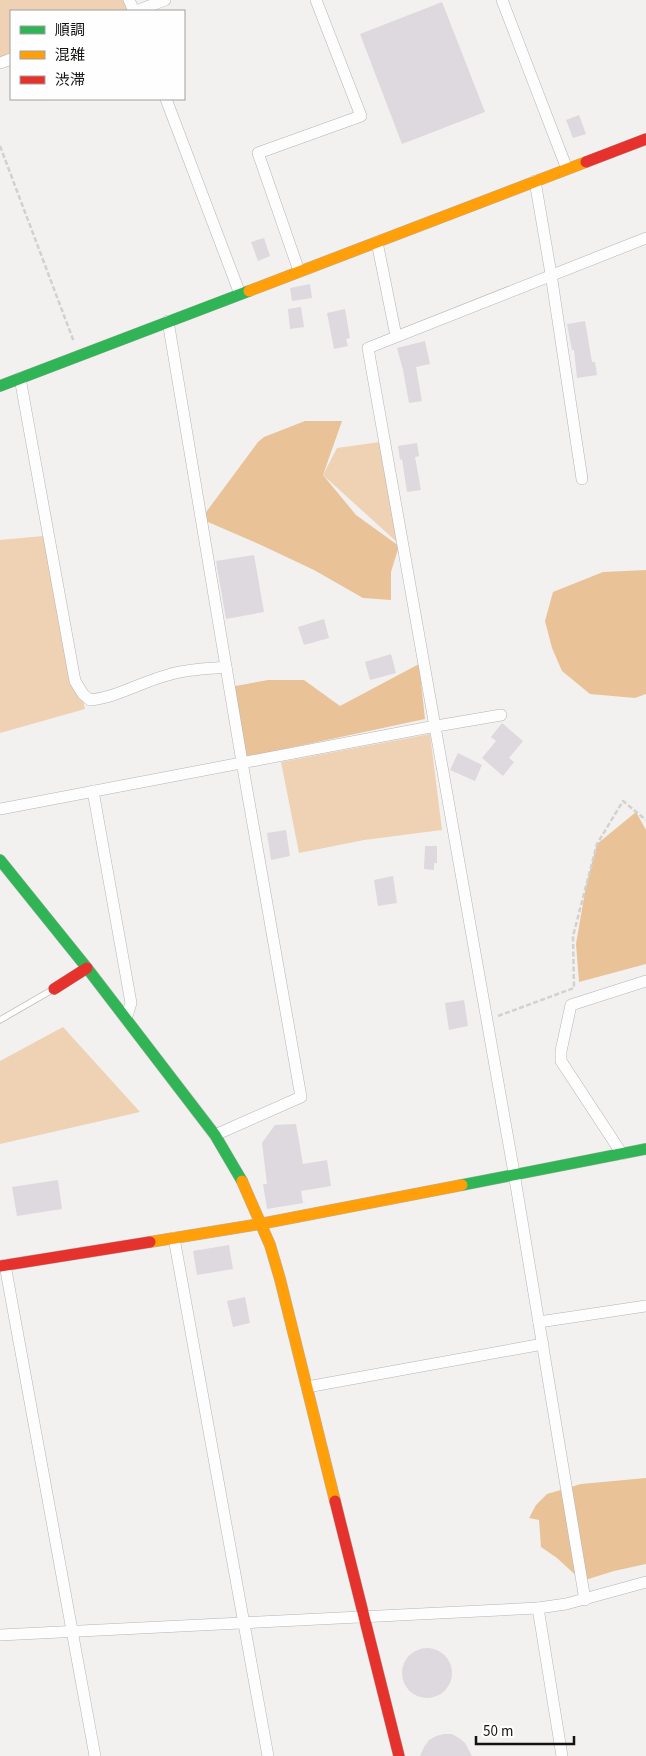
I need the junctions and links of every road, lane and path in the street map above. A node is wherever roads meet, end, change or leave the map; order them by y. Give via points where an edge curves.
1 (165, 0) edge
2 (316, 0) edge
3 (502, 0) edge
4 (138, 10) edge
5 (166, 100) edge
6 (646, 139) edge
7 (0, 146) edge
8 (567, 169) junction
9 (535, 181) junction
10 (646, 238) edge
11 (377, 242) junction
12 (299, 271) junction
13 (551, 274) junction
14 (240, 294) junction
15 (168, 321) junction
16 (396, 336) junction
17 (79, 355) junction
18 (20, 378) junction
19 (0, 386) edge
20 (582, 479) dead end
21 (226, 667) junction
22 (501, 716) dead end
23 (435, 726) junction
24 (242, 762) junction
25 (93, 791) junction
26 (0, 809) edge
27 (646, 820) edge
28 (0, 860) edge
29 (87, 968) junction
30 (646, 981) edge
31 (54, 989) joint
32 (126, 1019) junction
33 (0, 1020) edge
34 (487, 1020) junction
35 (215, 1135) junction
36 (646, 1148) edge
37 (622, 1154) junction
38 (514, 1173) junction
39 (260, 1224) junction
40 (174, 1238) junction
41 (2, 1266) edge
42 (646, 1306) edge
43 (539, 1322) junction
44 (543, 1344) junction
45 (307, 1386) junction
46 (646, 1582) edge
47 (585, 1600) junction
48 (538, 1608) junction
49 (365, 1617) junction
50 (244, 1623) junction
51 (72, 1631) junction
52 (0, 1635) edge
53 (94, 1756) edge
54 (268, 1756) edge
55 (399, 1756) edge
56 (562, 1756) edge

1 - 4 street
2 - 12 street via 361,116 258,153
3 - 8 street
5 - 14 street
6 - 8 street
7 - 17 path
8 - 9 street
9 - 11 street
9 - 13 street
10 - 13 street
11 - 12 street
11 - 16 street
12 - 14 street
13 - 16 street
13 - 20 street
14 - 15 street
15 - 17 street
15 - 21 street
16 - 23 street via 368,348
17 - 18 street
18 - 19 street
18 - 21 street via 75,681 83,694 90,700 102,698 170,674
21 - 24 street
22 - 23 street
23 - 24 street
23 - 34 street
24 - 25 street
24 - 35 street via 301,1097
25 - 26 street
25 - 32 street via 131,1003
27 - 34 path via 623,802 597,844 573,936 574,988
28 - 29 street
29 - 31 street
29 - 32 street
30 - 37 street via 571,1005 561,1051 561,1061
31 - 33 lane
32 - 35 street
34 - 38 street
35 - 39 street via 247,1188
36 - 37 street
37 - 38 street
38 - 39 street
38 - 43 street
39 - 40 street
39 - 45 street via 270,1245
40 - 41 street
40 - 50 street
41 - 51 street
42 - 43 street
43 - 44 street
44 - 45 street
44 - 47 street
45 - 49 street
46 - 47 street
47 - 48 street
48 - 49 street
48 - 56 street
49 - 50 street
49 - 55 street
50 - 51 street
50 - 54 street
51 - 52 street
51 - 53 street

